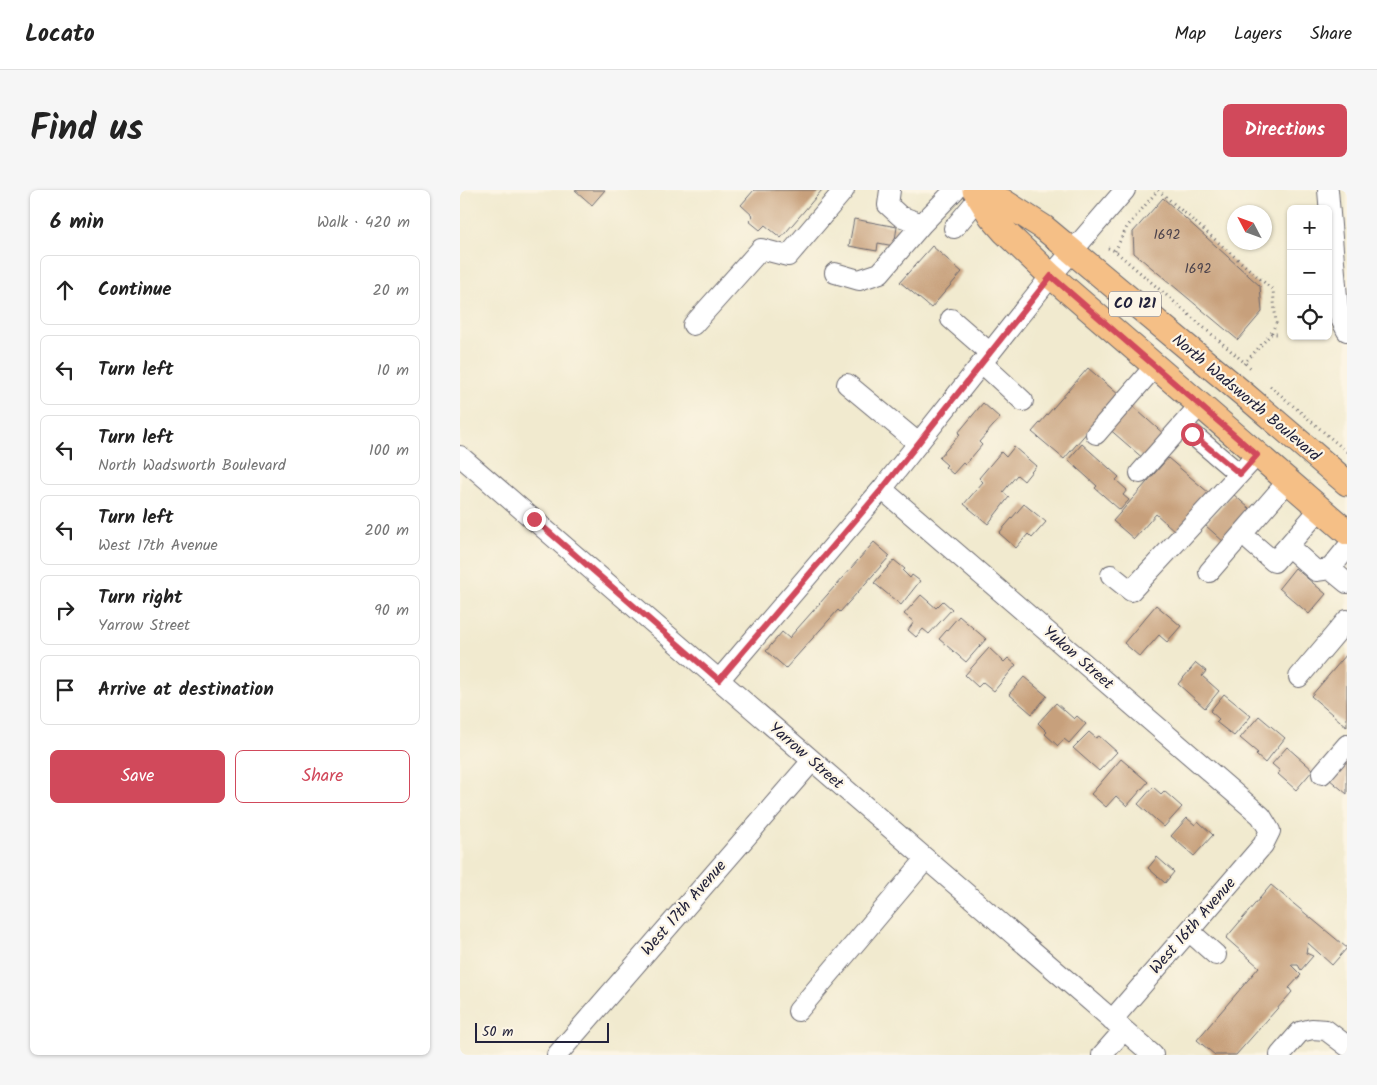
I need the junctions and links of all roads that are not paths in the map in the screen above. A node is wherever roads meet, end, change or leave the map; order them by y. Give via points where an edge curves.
1 (844, 190) edge
2 (890, 190) edge
3 (955, 190) edge
4 (1125, 190) edge
5 (1328, 190) edge
6 (979, 193) edge
7 (922, 224) junction
8 (954, 228) dead end
9 (1073, 252) junction
10 (835, 273) dead end
11 (1051, 276) junction
12 (951, 319) dead end
13 (693, 325) dead end
14 (1347, 331) edge
15 (986, 358) junction
16 (1155, 366) junction
17 (847, 384) dead end
18 (1023, 401) dead end
19 (1200, 405) junction
20 (1096, 434) dead end
21 (1192, 434) dead end
22 (918, 443) junction
23 (1257, 455) junction
24 (460, 456) edge
25 (1140, 473) dead end
26 (1240, 474) junction
27 (1288, 482) junction
28 (1347, 483) edge
29 (882, 489) junction
30 (1320, 509) junction
31 (1347, 532) edge
32 (1251, 542) dead end
33 (1288, 546) junction
34 (1347, 548) edge
35 (1330, 569) junction
36 (1209, 572) dead end
37 (1111, 575) dead end
38 (1347, 583) edge
39 (1347, 620) edge
40 (1299, 677) dead end
41 (719, 680) junction
42 (1347, 745) edge
43 (812, 761) junction
44 (1322, 774) dead end
45 (1270, 831) joint
46 (926, 860) junction
47 (1189, 931) junction
48 (1216, 955) dead end
49 (798, 1011) dead end
50 (1118, 1025) junction
51 (1347, 1046) edge
52 (557, 1055) edge
53 (1102, 1055) edge
54 (1153, 1055) edge
55 (1280, 1055) edge

1 - 13 street via 788,256 761,250
2 - 7 street via 888,205 900,216
3 - 7 street
4 - 9 street
5 - 14 street via 1338,309
6 - 8 street
6 - 9 main road, North Wadsworth Boulevard / CO 121 via 1024,214
6 - 11 main road, CO 121 via 991,216
7 - 10 street via 880,273 859,280
9 - 11 street
9 - 28 main road, North Wadsworth Boulevard / CO 121
11 - 15 street
11 - 16 main road, CO 121
12 - 15 street
15 - 18 street
15 - 22 street
16 - 19 main road, CO 121
16 - 20 street
17 - 22 street
19 - 23 main road, CO 121
19 - 25 street
21 - 26 street
22 - 29 street
23 - 26 street
23 - 27 main road, CO 121
24 - 41 street, Yarrow Street
26 - 37 street via 1131,591
27 - 30 main road, CO 121
27 - 36 street
29 - 41 street
29 - 45 street, Yukon Street via 1261,816
30 - 31 main road, CO 121
30 - 33 street
32 - 33 street via 1274,562
33 - 35 street via 1316,571
34 - 35 street
35 - 38 street
39 - 40 street
41 - 43 street, Yarrow Street
42 - 44 street
43 - 46 street, Yarrow Street
43 - 52 street, West 17th Avenue
45 - 47 street, West 16th Avenue via 1263,845
46 - 49 street
46 - 50 street, Yarrow Street
47 - 48 street
47 - 50 street, West 16th Avenue
50 - 53 street, West 16th Avenue
50 - 54 street, Yarrow Street
51 - 55 street via 1326,1030 1312,1029 1300,1032

